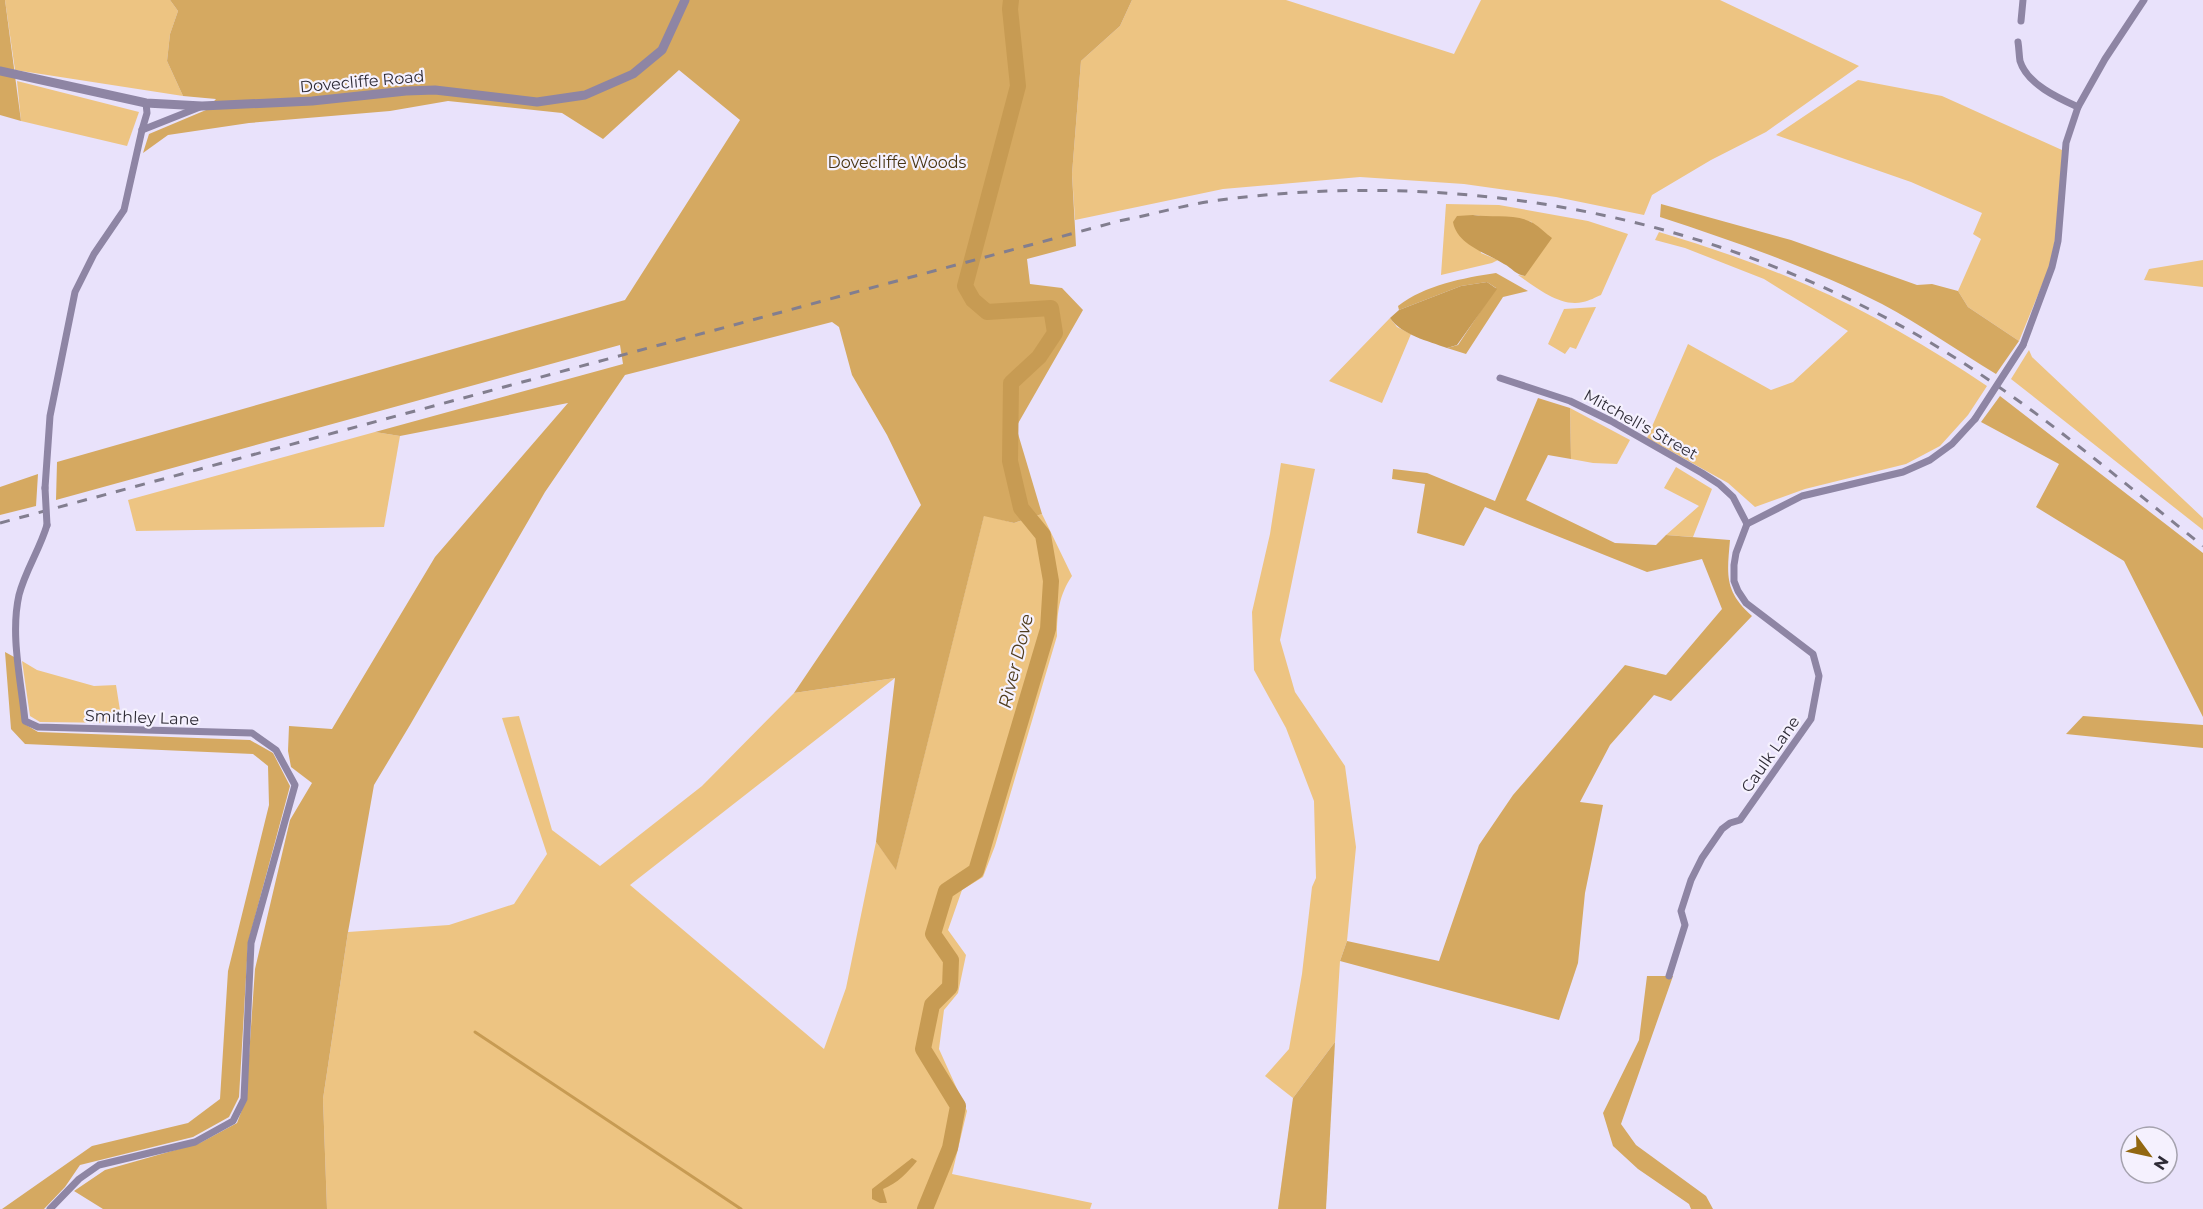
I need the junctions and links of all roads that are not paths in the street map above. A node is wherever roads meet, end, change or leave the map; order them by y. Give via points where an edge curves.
1 (685, 0) edge
2 (2023, 0) edge
3 (2144, 0) edge
4 (2021, 21) dead end
5 (2018, 42) dead end
6 (0, 71) edge
7 (146, 103) junction
8 (202, 106) junction
9 (2078, 107) junction
10 (142, 130) junction
11 (1500, 378) dead end
12 (1747, 524) junction
13 (1669, 976) dead end
14 (50, 1209) edge

1 - 8 street, Dovecliffe Road via 662,50 633,74 585,95 537,102 435,90
2 - 4 street
3 - 9 street
5 - 9 street via 2020,62 2030,78
6 - 7 street, Dovecliffe Road
7 - 8 street, Dovecliffe Road
7 - 10 street, Smithley Lane
8 - 10 street
9 - 12 street, bridge via 2066,143 2061,222 2052,267 2023,345 1975,419 1930,460 1903,472 1802,496
10 - 14 street, Smithley Lane, bridge via 124,210 94,254 75,292 50,416 45,488 47,525 20,592 15,624 25,721 38,727 252,734 276,750 296,785 251,943 243,1099 233,1121 195,1142 99,1165
11 - 12 street, Mitchell's Street via 1570,401 1702,473 1733,497
12 - 13 street, Caulk Lane via 1736,553 1735,585 1746,603 1813,654 1820,676 1811,719 1799,738 1740,820 1730,823 1716,837 1690,880 1681,911 1685,925

